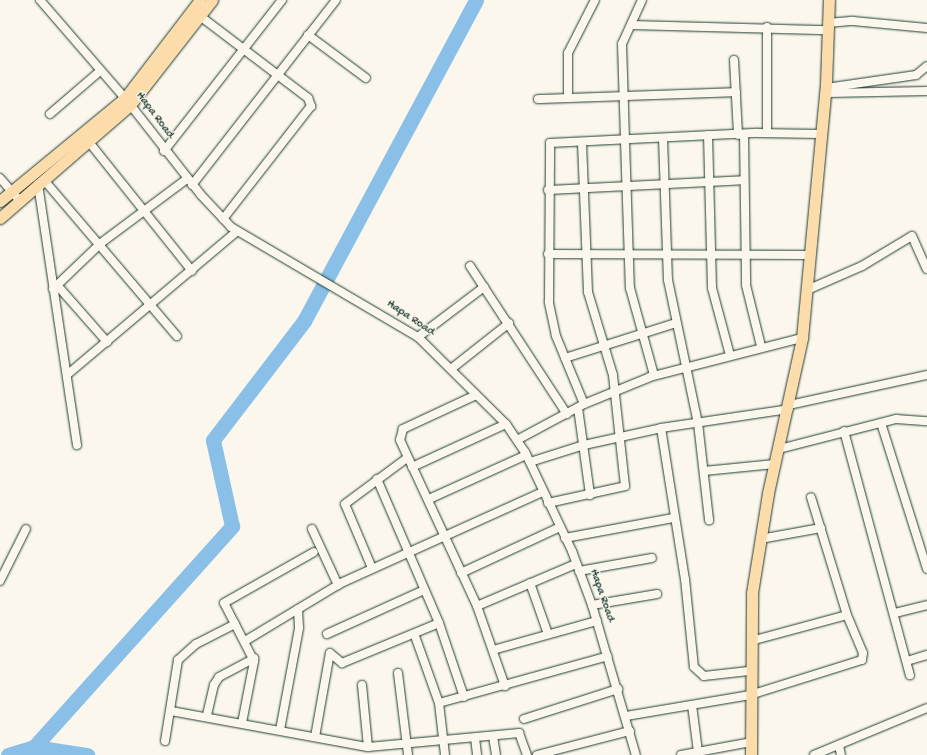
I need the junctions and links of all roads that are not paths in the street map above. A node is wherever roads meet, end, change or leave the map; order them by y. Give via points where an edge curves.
1 (40, 0) edge
2 (200, 0) edge
3 (212, 0) edge
4 (282, 0) edge
5 (336, 0) edge
6 (595, 0) edge
7 (642, 0) edge
8 (829, 0) edge
9 (196, 13) junction
10 (632, 25) junction
11 (828, 26) junction
12 (767, 27) junction
13 (927, 28) edge
14 (308, 35) junction
15 (242, 50) junction
16 (734, 60) dead end
17 (927, 66) edge
18 (100, 71) junction
19 (274, 75) junction
20 (366, 78) dead end
21 (826, 91) junction
22 (927, 91) edge
23 (736, 92) junction
24 (624, 97) junction
25 (568, 98) junction
26 (538, 99) dead end
27 (128, 102) junction
28 (50, 114) dead end
29 (767, 133) junction
30 (741, 134) junction
31 (820, 134) junction
32 (708, 135) junction
33 (663, 138) junction
34 (625, 141) junction
35 (89, 142) junction
36 (582, 142) junction
37 (164, 151) junction
38 (0, 178) edge
39 (744, 180) junction
40 (41, 182) junction
41 (190, 182) junction
42 (708, 182) junction
43 (629, 183) junction
44 (666, 185) junction
45 (584, 187) junction
46 (548, 190) junction
47 (16, 196) junction
48 (0, 202) edge
49 (144, 210) junction
50 (0, 218) edge
51 (223, 219) junction
52 (237, 231) junction
53 (101, 243) junction
54 (548, 254) junction
55 (585, 254) junction
56 (746, 254) junction
57 (629, 255) junction
58 (809, 255) junction
59 (665, 256) junction
60 (711, 256) junction
61 (926, 265) edge
62 (470, 266) dead end
63 (192, 271) junction
64 (55, 287) junction
65 (484, 287) junction
66 (807, 290) junction
67 (151, 305) junction
68 (509, 323) junction
69 (676, 323) junction
70 (642, 333) junction
71 (177, 336) dead end
72 (418, 337) junction
73 (802, 338) junction
74 (107, 342) junction
75 (602, 346) junction
76 (761, 346) junction
77 (730, 355) junction
78 (565, 358) junction
79 (686, 367) junction
80 (451, 369) junction
81 (68, 374) junction
82 (927, 375) edge
83 (654, 376) junction
84 (614, 390) junction
85 (476, 395) junction
86 (581, 406) junction
87 (789, 407) junction
88 (566, 414) junction
89 (927, 421) edge
90 (698, 422) junction
91 (881, 423) junction
92 (506, 424) junction
93 (661, 428) junction
94 (844, 431) junction
95 (618, 437) junction
96 (517, 440) junction
97 (77, 445) dead end
98 (584, 445) junction
99 (779, 449) junction
100 (407, 458) junction
101 (528, 458) junction
102 (775, 464) junction
103 (412, 467) junction
104 (704, 471) junction
105 (377, 479) junction
106 (543, 492) junction
107 (590, 495) junction
108 (811, 497) dead end
109 (429, 499) junction
110 (548, 503) junction
111 (673, 518) junction
112 (709, 520) dead end
113 (560, 527) junction
114 (822, 528) junction
115 (26, 529) dead end
116 (312, 529) dead end
117 (444, 537) junction
118 (565, 538) junction
119 (760, 539) junction
120 (314, 552) dead end
121 (410, 552) junction
122 (652, 558) dead end
123 (578, 567) junction
124 (372, 568) junction
125 (927, 569) edge
126 (461, 573) junction
127 (0, 582) edge
128 (530, 583) junction
129 (338, 585) junction
130 (424, 590) junction
131 (657, 594) dead end
132 (592, 605) junction
133 (927, 605) edge
134 (477, 606) junction
135 (298, 609) junction
136 (895, 613) junction
137 (847, 615) junction
138 (596, 621) junction
139 (439, 623) junction
140 (235, 624) junction
141 (327, 634) dead end
142 (548, 634) junction
143 (415, 636) junction
144 (246, 641) junction
145 (751, 641) junction
146 (493, 650) junction
147 (927, 655) edge
148 (608, 656) junction
149 (254, 658) junction
150 (907, 661) junction
151 (749, 671) junction
152 (398, 673) dead end
153 (910, 675) dead end
154 (362, 685) dead end
155 (505, 686) junction
156 (618, 688) junction
157 (750, 695) junction
158 (464, 697) junction
159 (438, 703) junction
160 (692, 705) junction
161 (927, 708) edge
162 (171, 711) junction
163 (207, 715) junction
164 (626, 716) junction
165 (524, 719) dead end
166 (242, 723) junction
167 (280, 730) junction
168 (630, 731) junction
169 (493, 736) junction
170 (315, 737) junction
171 (475, 738) junction
172 (165, 741) dead end
173 (443, 741) junction
174 (751, 742) junction
175 (407, 744) junction
176 (839, 745) junction
177 (368, 747) junction
178 (698, 752) junction
179 (408, 755) edge
180 (445, 755) edge
181 (477, 755) edge
182 (496, 755) edge
183 (527, 755) edge
184 (537, 755) edge
185 (636, 755) edge
186 (681, 755) edge
187 (752, 755) edge
188 (814, 755) edge
189 (841, 755) edge

1 - 18 street, Hapa Road
2 - 9 main road
3 - 9 main road
4 - 15 street
5 - 14 street
6 - 25 street via 568,53
7 - 10 street
8 - 11 main road
9 - 15 street
9 - 27 main road
10 - 12 street
10 - 24 street via 622,44
11 - 12 street
11 - 13 street via 853,21
11 - 21 main road
12 - 29 street
14 - 19 street
14 - 20 street
15 - 19 street
15 - 37 street
16 - 23 street
17 - 21 street via 916,75
18 - 27 street, Hapa Road
18 - 28 street
19 - 41 street
19 - 51 street via 308,98 310,109
21 - 22 street
21 - 31 main road
23 - 24 street
23 - 30 street
24 - 25 street
24 - 34 street
25 - 26 street
27 - 35 main road
27 - 37 street, Hapa Road
27 - 47 main road
29 - 30 street
29 - 31 street
30 - 32 street
30 - 39 street
31 - 58 main road
32 - 33 street
32 - 42 street
33 - 34 street
33 - 44 street
34 - 36 street
34 - 43 street
35 - 40 main road
35 - 49 street
36 - 45 street
36 - 46 street via 550,143
37 - 41 street, Hapa Road
38 - 47 street
39 - 42 street
39 - 56 street
40 - 47 main road
40 - 53 street
40 - 64 street
41 - 49 street
41 - 51 street, Hapa Road
42 - 44 street
42 - 60 street
43 - 44 street
43 - 45 street
43 - 57 street
44 - 59 street
45 - 46 street
45 - 55 street
46 - 54 street
47 - 48 main road
47 - 50 main road
49 - 53 street
49 - 63 street
51 - 52 street, Hapa Road
52 - 63 street
52 - 72 street, Hapa Road via 301,265
53 - 64 street
53 - 67 street
54 - 55 street
54 - 78 street via 549,302
55 - 57 street
55 - 75 street via 588,292
56 - 58 street
56 - 60 street
56 - 76 street via 746,290
57 - 59 street
57 - 70 street via 630,288
58 - 66 main road
59 - 60 street
59 - 69 street
60 - 77 street via 712,288
61 - 66 street via 916,238 911,236 862,266
62 - 65 street
63 - 67 street
64 - 74 street
64 - 81 street
65 - 68 street
65 - 72 street
66 - 73 main road
67 - 71 street
67 - 74 street
68 - 80 street
68 - 88 street
69 - 70 street
69 - 79 street
70 - 75 street
70 - 83 street
72 - 80 street, Hapa Road
73 - 76 street
73 - 87 main road
74 - 81 street
75 - 78 street
75 - 84 street via 613,375
76 - 77 street
77 - 79 street
78 - 86 street
79 - 83 street
79 - 90 street
80 - 85 street, Hapa Road
81 - 97 street
82 - 87 street
83 - 84 street
84 - 86 street
84 - 95 street
85 - 92 street, Hapa Road
85 - 100 street via 403,429 400,440
86 - 88 street
86 - 98 street
87 - 90 street
87 - 99 main road
88 - 96 street
89 - 91 street via 907,418
90 - 93 street
90 - 104 street
91 - 94 street
91 - 125 street
92 - 96 street, Hapa Road
92 - 103 street
93 - 95 street
93 - 111 street
94 - 99 street
94 - 136 street
95 - 98 street
95 - 107 street via 625,486
96 - 101 street, Hapa Road
98 - 101 street
98 - 107 street
99 - 102 main road
100 - 103 street
100 - 105 street
101 - 106 street, Hapa Road
101 - 109 street
102 - 104 street
102 - 119 main road
103 - 109 street
104 - 112 street
105 - 121 street
105 - 124 street via 346,501 344,508
106 - 110 street, Hapa Road
106 - 117 street
107 - 110 street
108 - 114 street
109 - 117 street
110 - 113 street, Hapa Road
111 - 118 street
111 - 151 street via 685,579 696,671 709,676
113 - 118 street, Hapa Road
113 - 126 street
114 - 119 street
114 - 137 street
115 - 127 street
116 - 129 street
117 - 121 street
117 - 126 street
118 - 123 street, Hapa Road
119 - 145 main road via 752,593
120 - 140 street via 225,602 224,607
121 - 124 street
121 - 130 street
122 - 123 street
123 - 128 street
123 - 132 street, Hapa Road
124 - 129 street
126 - 134 street
128 - 134 street
128 - 142 street
129 - 135 street
130 - 139 street
130 - 141 street
131 - 132 street
132 - 138 street, Hapa Road
133 - 136 street
134 - 146 street
135 - 144 street
135 - 167 street via 299,628
136 - 150 street
137 - 145 street
137 - 157 street via 863,653 862,660
138 - 142 street
138 - 148 street, Hapa Road
139 - 143 street
139 - 158 street
140 - 144 street
140 - 162 street via 183,653 175,667
142 - 146 street
143 - 159 street
143 - 170 street via 342,663 330,653
144 - 149 street
145 - 151 main road
146 - 155 street
147 - 150 street
148 - 155 street
148 - 156 street, Hapa Road
149 - 163 street via 219,677 214,684
149 - 166 street
150 - 153 street
151 - 157 main road
152 - 175 street
154 - 177 street
155 - 158 street
156 - 164 street, Hapa Road
156 - 165 street
157 - 160 street
157 - 174 main road
158 - 159 street
159 - 173 street
160 - 164 street
160 - 178 street
161 - 176 street
162 - 163 street
162 - 172 street
163 - 166 street
164 - 168 street, Hapa Road
166 - 167 street
167 - 170 street
168 - 184 street
168 - 185 street, Hapa Road
169 - 171 street
169 - 182 street
169 - 183 street via 519,732
170 - 177 street
171 - 173 street
171 - 181 street
173 - 175 street
173 - 180 street
174 - 178 street
174 - 187 main road
175 - 177 street
175 - 179 street
176 - 188 street
176 - 189 street
178 - 186 street

